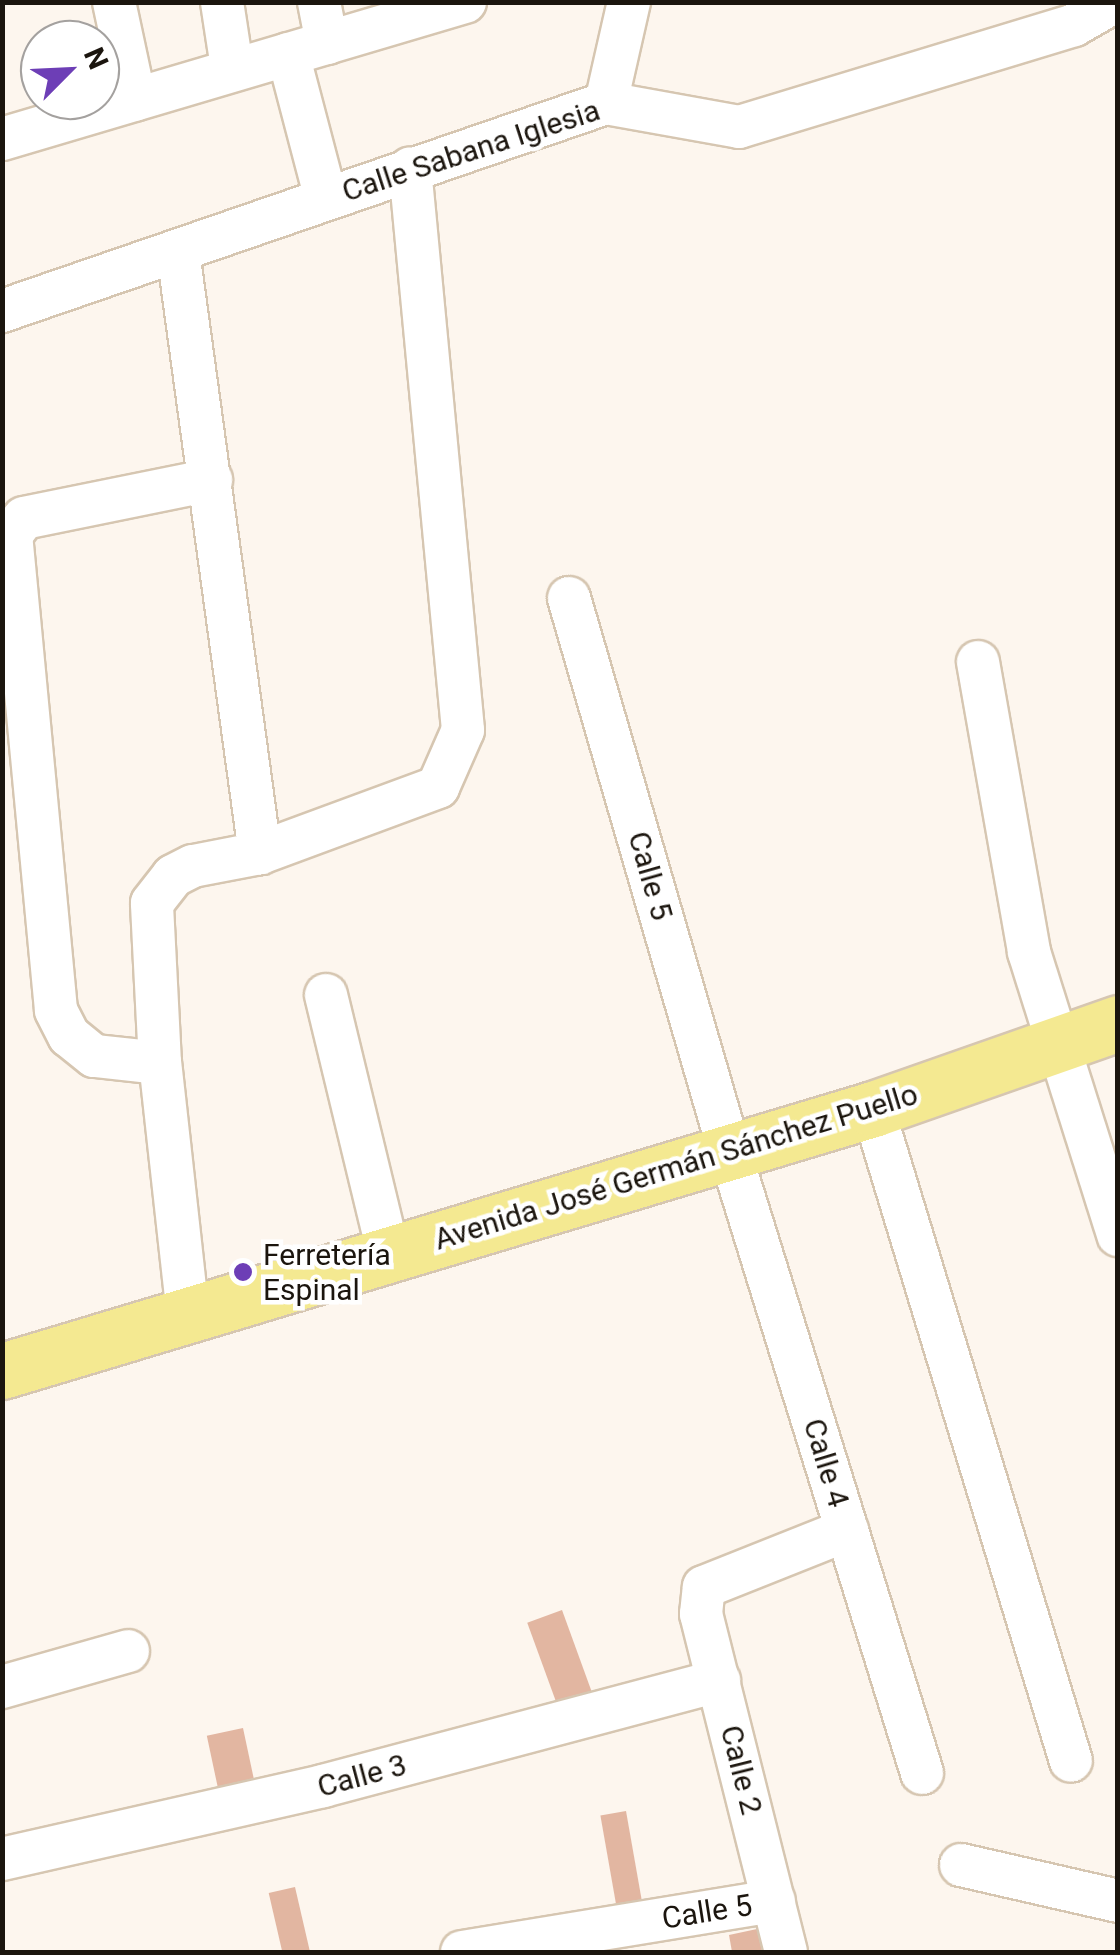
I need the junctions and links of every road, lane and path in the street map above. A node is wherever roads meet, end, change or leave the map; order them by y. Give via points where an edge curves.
1 (114, 2) edge
2 (222, 2) edge
3 (465, 2) edge
4 (629, 2) edge
5 (1114, 2) edge
6 (312, 33) edge
7 (232, 67) junction
8 (136, 100) junction
9 (606, 104) junction
10 (2, 139) edge
11 (410, 168) junction
12 (326, 199) junction
13 (178, 252) junction
14 (2, 310) edge
15 (211, 480) junction
16 (569, 598) dead end
17 (978, 662) dead end
18 (260, 853) junction
19 (326, 995) dead end
20 (1118, 1024) edge
21 (1060, 1044) junction
22 (160, 1063) junction
23 (874, 1109) junction
24 (730, 1153) junction
25 (1118, 1235) edge
26 (389, 1256) junction
27 (188, 1315) junction
28 (2, 1371) edge
29 (846, 1530) junction
30 (128, 1651) dead end
31 (719, 1681) junction
32 (2, 1687) edge
33 (1071, 1761) dead end
34 (922, 1773) dead end
35 (2, 1859) edge
36 (961, 1865) dead end
37 (774, 1902) junction
38 (1118, 1902) edge
39 (510, 1949) edge
40 (462, 1952) edge
41 (786, 1952) edge

1 - 8 street
2 - 7 street
3 - 6 street
4 - 9 street
5 - 9 street, Calle Sabana Iglesia via 1074,24 740,127 668,120
6 - 7 street
6 - 12 street
7 - 8 street
8 - 10 street
9 - 11 street, Calle Sabana Iglesia
11 - 12 street, Calle Sabana Iglesia
11 - 18 street via 463,730 438,786
12 - 13 street, Calle Sabana Iglesia
13 - 14 street, Calle Sabana Iglesia
13 - 15 street
15 - 18 street
15 - 22 street via 24,518 11,535 56,1010 68,1036 94,1056
16 - 24 street, Calle 5
17 - 21 street via 1029,952
18 - 22 street via 192,866 173,876 152,903
19 - 26 street
20 - 21 main road, Avenida José Germán Sánchez Puello
21 - 23 main road, Avenida José Germán Sánchez Puello
21 - 25 street
22 - 27 street
23 - 24 main road, Avenida José Germán Sánchez Puello
23 - 33 street
24 - 26 main road, Avenida José Germán Sánchez Puello
24 - 29 street, Calle 4
26 - 27 main road, Avenida José Germán Sánchez Puello
27 - 28 main road, Avenida José Germán Sánchez Puello
29 - 31 street, Calle 2 via 704,1588 701,1614
29 - 34 street, Calle 4
30 - 32 street
31 - 35 street, Calle 3 via 324,1786
31 - 37 street, Calle 2
36 - 38 street
37 - 39 street, Calle 5
37 - 41 street, Calle 2
39 - 40 street, Calle 5

